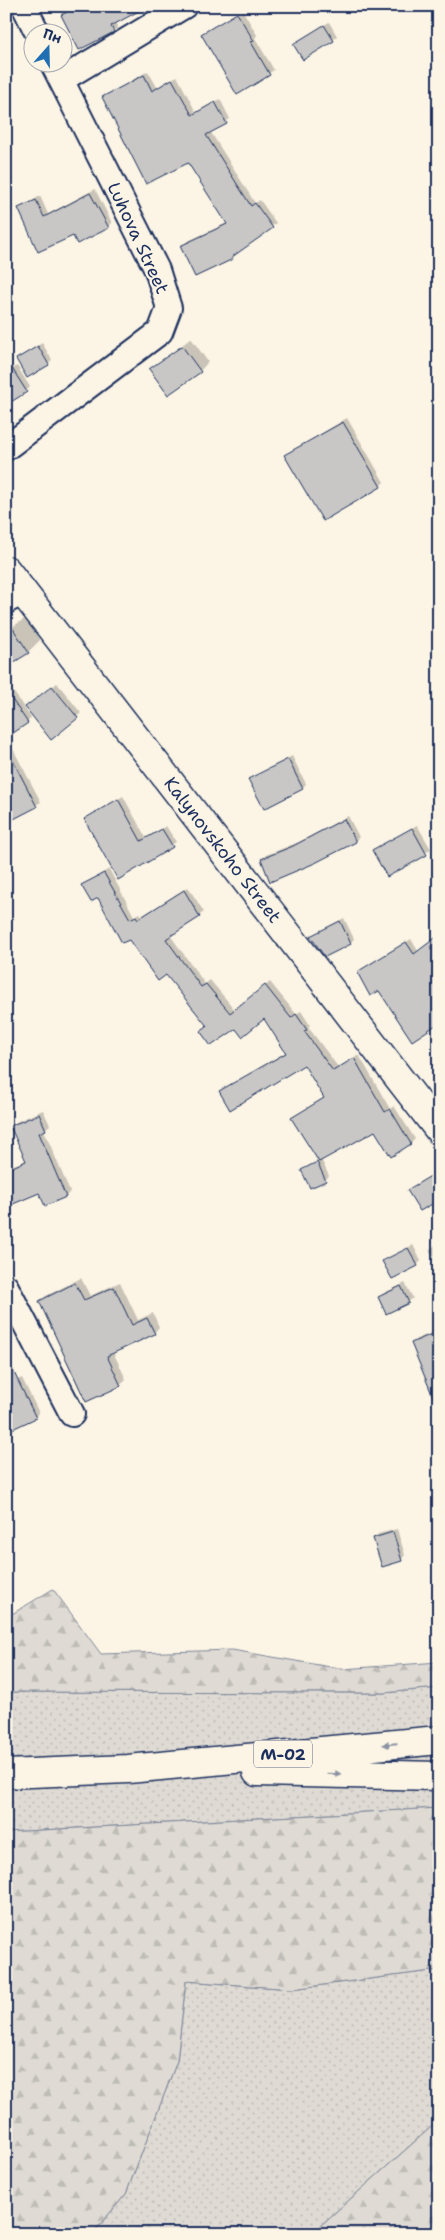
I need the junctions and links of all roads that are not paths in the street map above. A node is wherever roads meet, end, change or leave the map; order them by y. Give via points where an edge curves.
1 (24, 6) edge
2 (184, 6) edge
3 (32, 22) edge
4 (72, 63) edge
5 (58, 72) edge
6 (6, 448) edge
7 (6, 570) edge
8 (15, 597) edge
9 (439, 1130) edge
10 (6, 1287) edge
11 (72, 1414) dead end
12 (439, 1740) edge
13 (128, 1769) junction
14 (6, 1774) edge
15 (439, 1776) edge

1 - 3 street
2 - 4 street, Luhova Street
5 - 6 street, Luhova Street via 157,270 169,308 160,332
7 - 8 main road, Kalynovskoho Street
8 - 9 main road, Kalynovskoho Street
10 - 11 street
12 -> 13 main road, М-02
13 - 14 main road, М-02
13 -> 15 main road, М-02

